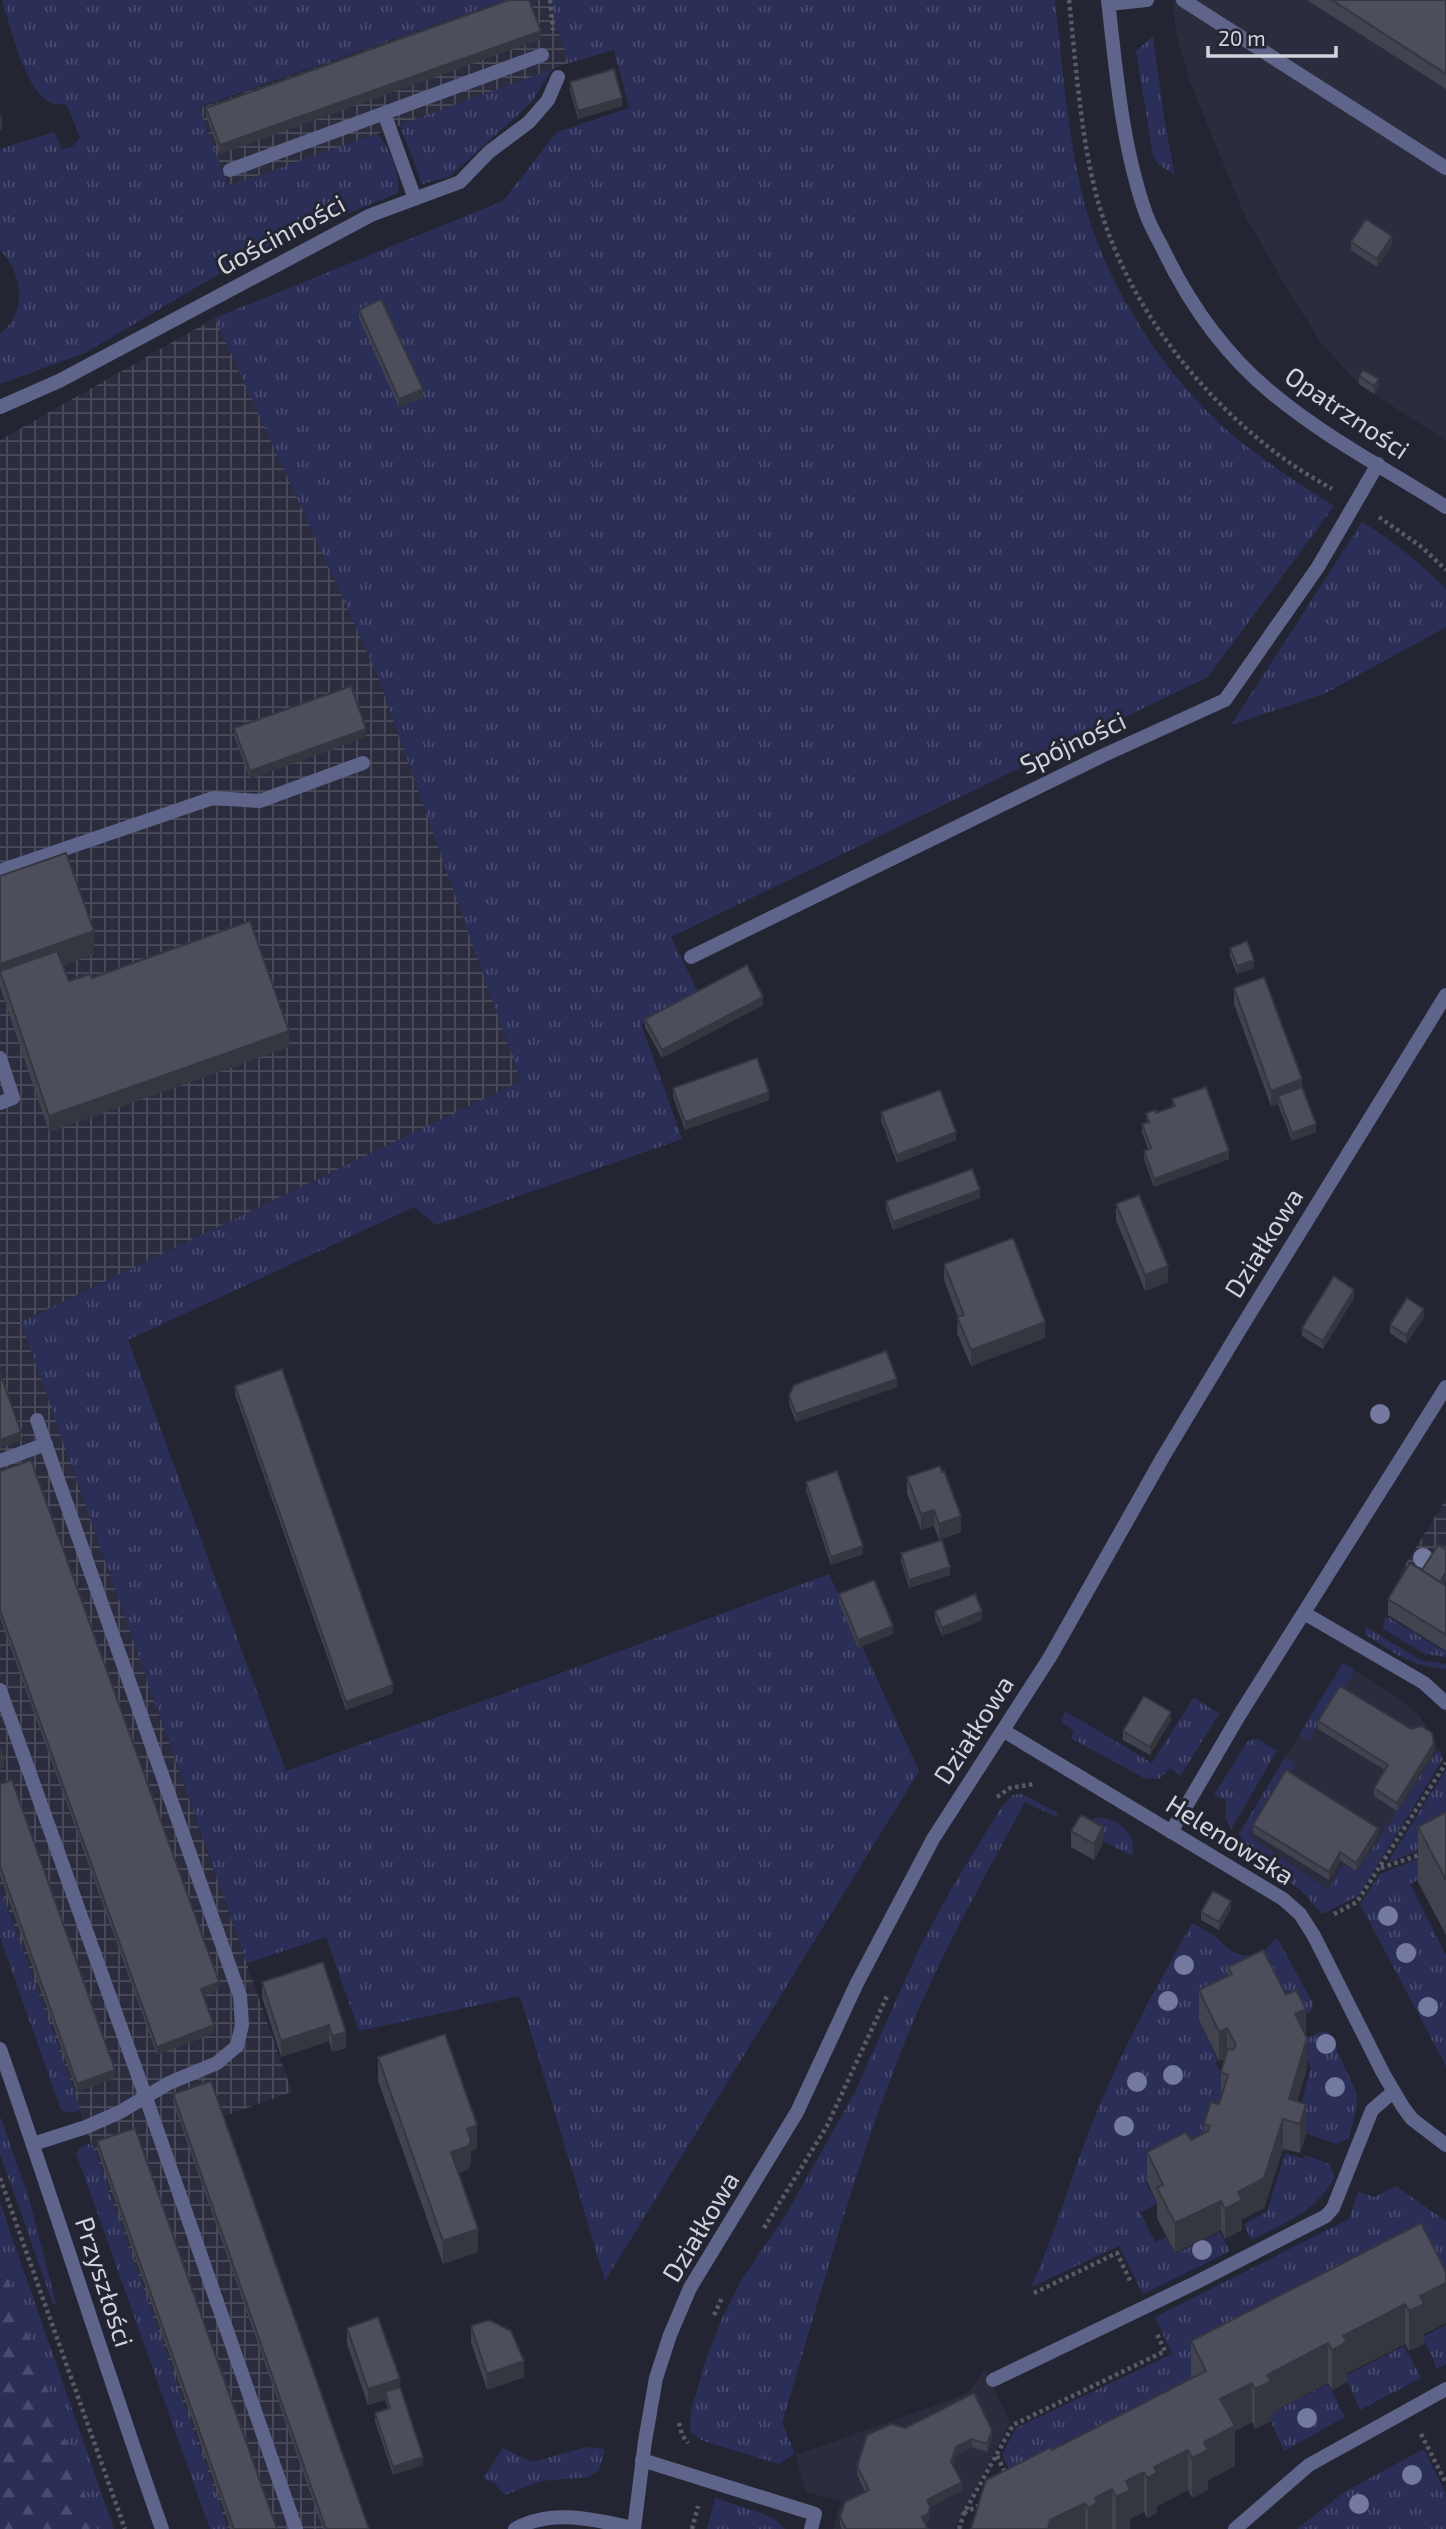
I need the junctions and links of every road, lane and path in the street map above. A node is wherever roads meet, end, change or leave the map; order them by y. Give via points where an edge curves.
1 (1147, 0) edge
2 (1183, 0) edge
3 (1108, 2) edge
4 (542, 55) dead end
5 (558, 77) dead end
6 (384, 113) junction
7 (1446, 168) edge
8 (230, 170) dead end
9 (415, 199) junction
10 (0, 407) edge
11 (1378, 464) junction
12 (1446, 507) edge
13 (363, 763) dead end
14 (0, 872) edge
15 (691, 957) dead end
16 (1446, 995) edge
17 (0, 1058) edge
18 (0, 1103) edge
19 (1446, 1387) edge
20 (37, 1420) dead end
21 (46, 1444) junction
22 (0, 1461) edge
23 (1304, 1613) junction
24 (0, 1690) edge
25 (1446, 1703) edge
26 (1004, 1731) junction
27 (1446, 1763) edge
28 (1043, 1782) dead end
29 (997, 1797) dead end
30 (1171, 1832) junction
31 (1434, 1849) edge
32 (1380, 1868) junction
33 (1324, 1920) dead end
34 (892, 1985) dead end
35 (0, 2049) edge
36 (1394, 2092) junction
37 (146, 2098) junction
38 (33, 2144) junction
39 (1446, 2145) edge
40 (0, 2178) edge
41 (757, 2239) dead end
42 (1132, 2286) dead end
43 (724, 2291) dead end
44 (1034, 2293) dead end
45 (713, 2316) dead end
46 (1155, 2330) dead end
47 (993, 2380) dead end
48 (1446, 2389) edge
49 (1408, 2410) junction
50 (680, 2414) dead end
51 (697, 2449) dead end
52 (997, 2456) junction
53 (642, 2460) junction
54 (1008, 2477) edge
55 (1446, 2483) edge
56 (701, 2493) dead end
57 (989, 2500) edge
58 (964, 2513) junction
59 (125, 2529) edge
60 (162, 2529) edge
61 (296, 2529) edge
62 (515, 2529) edge
63 (634, 2529) edge
64 (692, 2529) edge
65 (811, 2529) edge
66 (959, 2529) edge
67 (1235, 2529) edge

1 - 3 street
2 - 7 street
3 - 11 street, Opatrzności via 1131,161 1146,215 1177,278 1200,317 1272,394
4 - 6 street
5 - 9 street, Gościnności via 548,100 529,122 489,152 460,182
6 - 8 street
6 - 9 street
9 - 10 street, Gościnności via 371,215 59,381
11 - 12 street, Opatrzności
11 - 15 street, Spójności via 1318,567 1225,700
13 - 14 street via 260,801 213,798
16 - 26 street, Działkowa via 1163,1457
17 - 18 street via 13,1098
19 - 23 street
20 - 21 street
21 - 22 street
21 - 37 street via 240,1996 242,2025 237,2046 217,2063
23 - 25 street via 1424,1683
23 - 30 street
24 - 37 street
26 - 30 street, Helenowska
26 - 53 street, Działkowa via 933,1839 857,1983 797,2112 690,2288 656,2378
27 - 32 path
28 - 29 path via 1010,1788
30 - 36 street, Helenowska via 1283,1899 1300,1914
31 - 32 path
32 - 33 path via 1357,1902
34 - 41 path via 827,2126
35 - 38 street, Przyszłości
36 - 39 street, Helenowska via 1412,2119
36 - 47 street via 1372,2110 1334,2208 1326,2216
37 - 38 street via 86,2127
37 - 61 street
38 - 60 street, Przyszłości
40 - 59 path
42 - 44 path via 1117,2253
43 - 45 path
46 - 52 path via 1165,2351 1013,2425
48 - 49 street
49 - 55 path
49 - 67 street via 1309,2465
50 - 51 path via 682,2435
52 - 54 path
52 - 58 path
53 - 63 street, Działkowa
53 - 65 street via 815,2514
56 - 64 path
57 - 58 path
58 - 66 path
62 - 63 street via 560,2517

